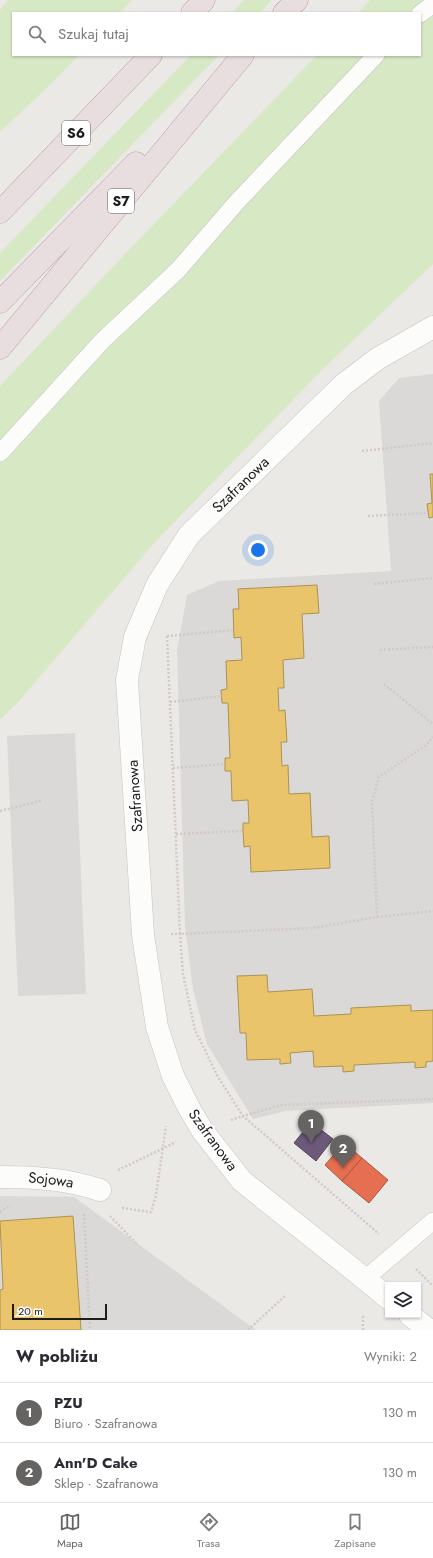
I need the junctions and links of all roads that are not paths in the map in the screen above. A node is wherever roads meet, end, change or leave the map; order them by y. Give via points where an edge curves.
1 (204, 0) edge
2 (296, 0) edge
3 (433, 4) edge
4 (193, 12) edge
5 (285, 12) edge
6 (421, 13) edge
7 (150, 56) edge
8 (242, 56) edge
9 (242, 56) edge
10 (375, 56) edge
11 (0, 212) edge
12 (0, 302) edge
13 (433, 327) edge
14 (0, 348) edge
15 (0, 453) edge
16 (0, 1177) edge
17 (100, 1190) road end
18 (433, 1221) edge
19 (365, 1279) junction
20 (385, 1296) edge
21 (414, 1318) edge
22 (429, 1330) edge

1 - 4 highway
2 - 5 highway
3 - 6 lane
7 - 11 highway, S6
8 - 12 highway
9 - 14 highway, S7
10 - 15 lane via 236,203 178,270 103,340
13 - 19 street, Szafranowa via 377,359 343,385 189,535 157,585 135,637 127,680 144,935 157,1027 174,1076 202,1130 242,1181
16 - 17 street, Sojowa via 32,1177 78,1182
18 - 19 lane
19 - 20 street, Szafranowa
21 - 22 street

